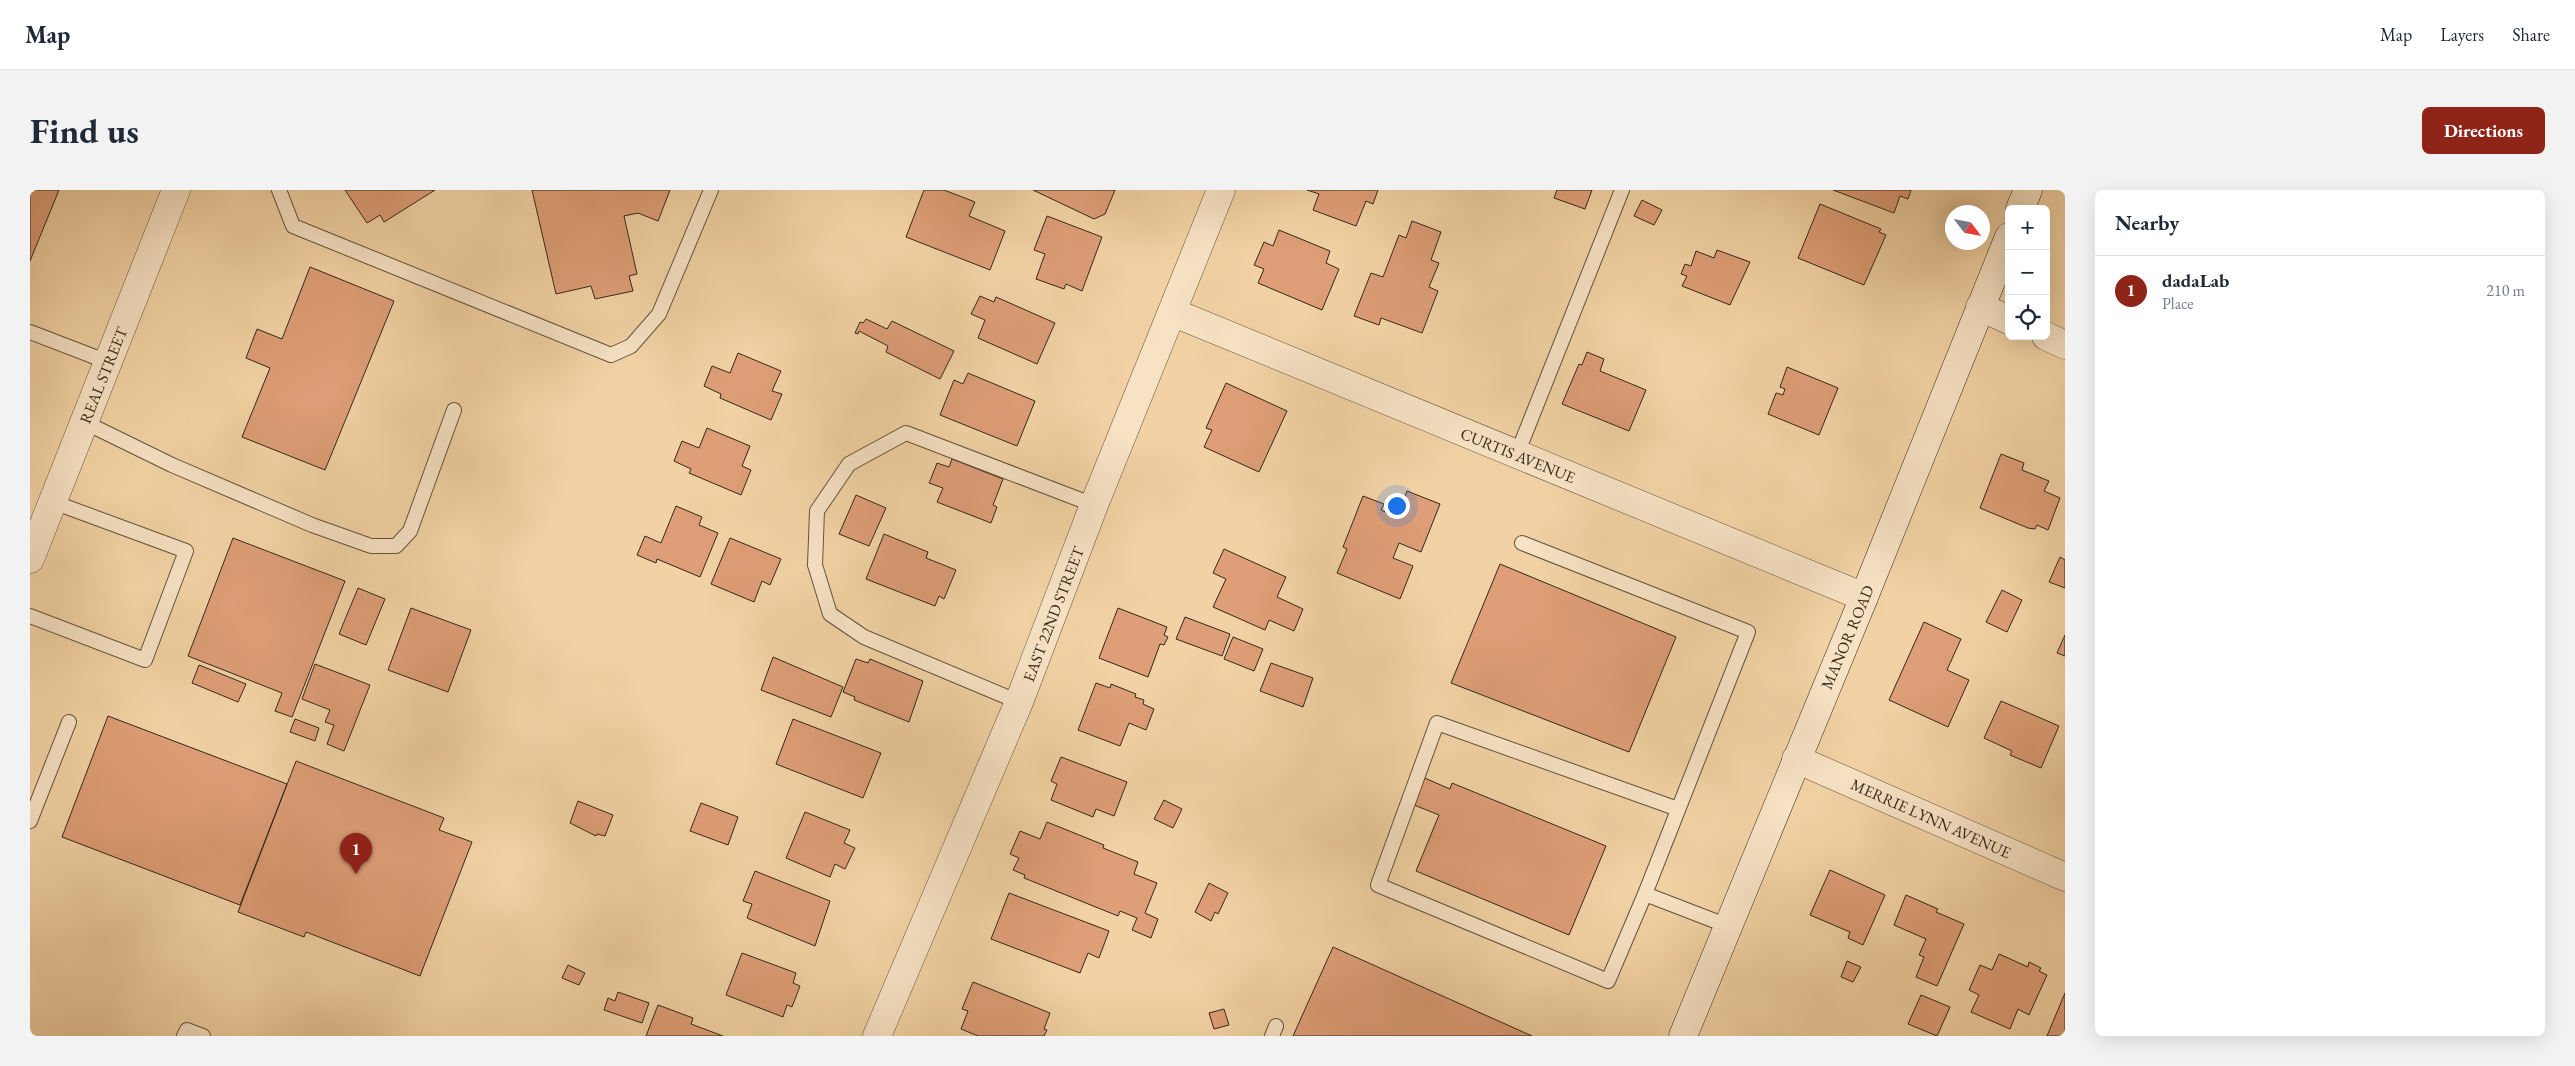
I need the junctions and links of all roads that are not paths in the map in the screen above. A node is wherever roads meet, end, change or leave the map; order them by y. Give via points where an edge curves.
1 (176, 190) edge
2 (279, 190) edge
3 (711, 190) edge
4 (1221, 190) edge
5 (1622, 190) edge
6 (2028, 190) edge
7 (2022, 205) edge
8 (2005, 247) edge
9 (1980, 307) junction
10 (1172, 312) junction
11 (2005, 318) edge
12 (30, 332) edge
13 (2050, 338) edge
14 (2065, 345) edge
15 (108, 362) junction
16 (454, 410) dead end
17 (84, 422) junction
18 (1517, 454) junction
19 (53, 502) junction
20 (1094, 505) junction
21 (1522, 544) dead end
22 (30, 560) edge
23 (1864, 597) junction
24 (30, 616) edge
25 (1020, 702) junction
26 (69, 722) dead end
27 (1796, 759) junction
28 (34, 801) edge
29 (1678, 809) junction
30 (30, 821) edge
31 (2065, 877) edge
32 (1645, 894) junction
33 (1728, 926) junction
34 (184, 1036) edge
35 (203, 1036) edge
36 (877, 1036) edge
37 (1683, 1036) edge

1 - 15 street, REAL STREET
2 - 3 lane via 293,226 611,355 631,346 659,314
4 - 10 street, EAST 22ND STREET
5 - 18 lane
6 - 7 street
8 - 9 street, MANOR ROAD
9 - 11 street
9 - 23 street, MANOR ROAD
10 - 18 street, CURTIS AVENUE
10 - 20 street, EAST 22ND STREET
12 - 15 lane
13 - 14 street
15 - 17 street, REAL STREET
16 - 17 lane via 410,531 396,546 371,546 312,525
17 - 19 street, REAL STREET
18 - 23 street, CURTIS AVENUE
19 - 22 street, REAL STREET
19 - 24 lane via 186,551 145,660
20 - 25 street, EAST 22ND STREET
20 - 25 lane via 906,432 849,464 817,511 815,565 830,614 864,636
21 - 29 lane via 1748,632
23 - 27 street, MANOR ROAD
25 - 36 street, EAST 22ND STREET
26 - 28 lane
27 - 31 street, MERRIE LYNN AVENUE
27 - 33 street, MANOR ROAD
28 - 30 lane
29 - 32 lane
29 - 32 lane via 1437,723 1378,885 1608,981
32 - 33 lane
33 - 37 street, MANOR ROAD
34 - 35 lane via 187,1030

